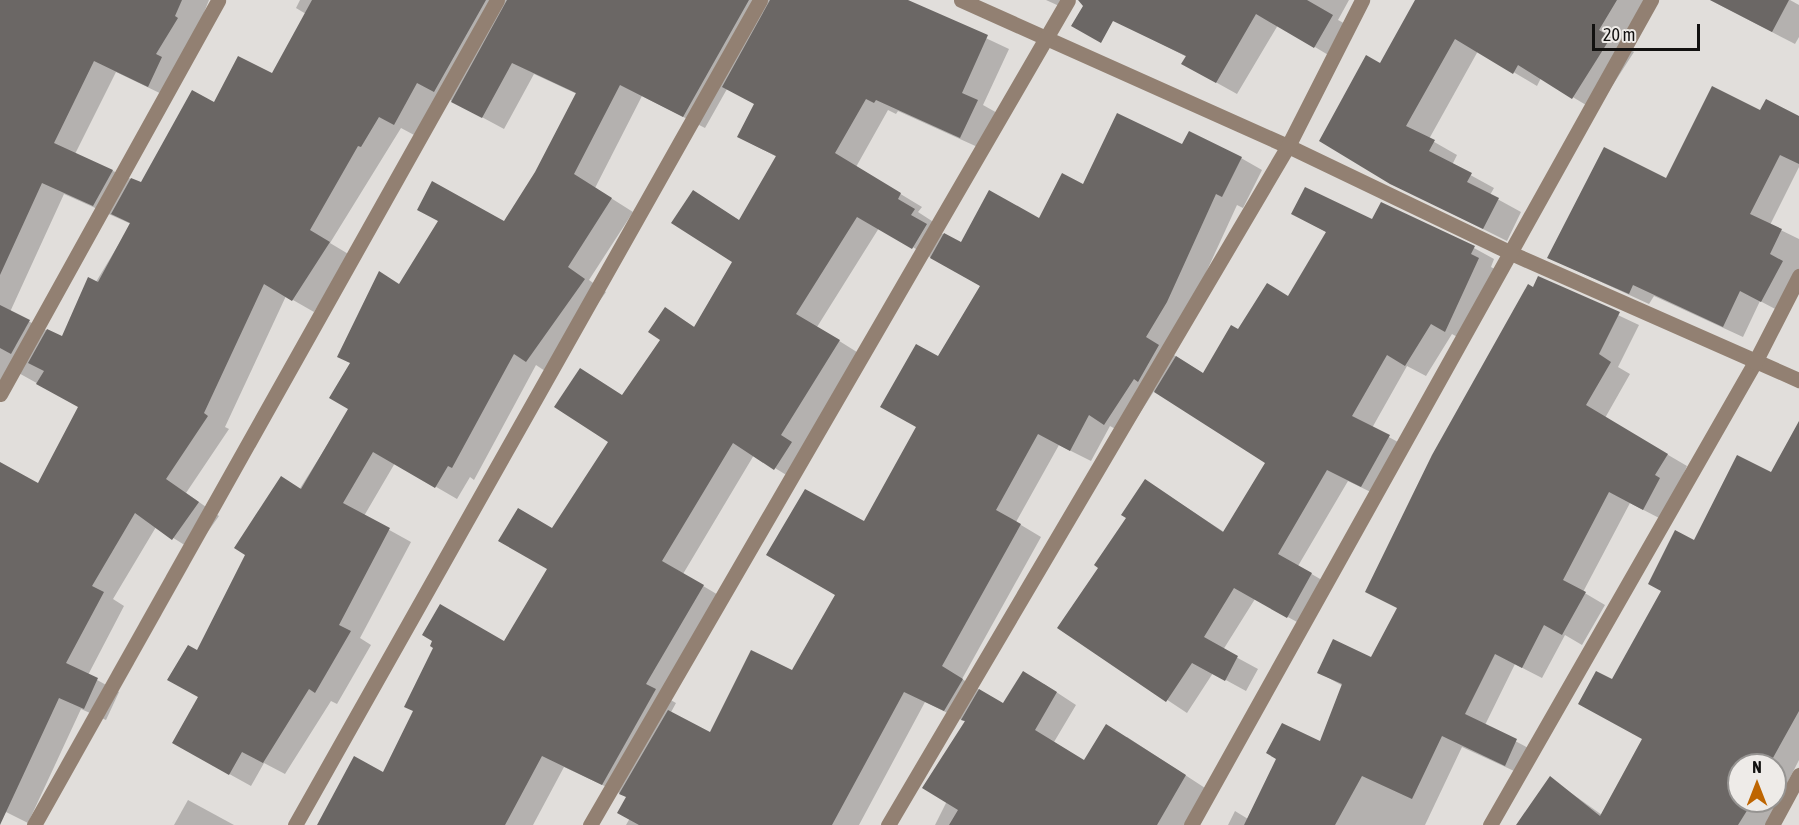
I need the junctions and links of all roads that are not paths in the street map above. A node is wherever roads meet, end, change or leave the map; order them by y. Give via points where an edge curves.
1 (218, 0) edge
2 (497, 0) edge
3 (760, 0) edge
4 (961, 0) edge
5 (1068, 0) edge
6 (1362, 0) edge
7 (1652, 0) edge
8 (1047, 41) junction
9 (1288, 146) junction
10 (1513, 254) junction
11 (1799, 276) edge
12 (1755, 362) junction
13 (1799, 380) edge
14 (0, 394) edge
15 (1799, 775) edge
16 (34, 825) edge
17 (295, 825) edge
18 (590, 825) edge
19 (888, 825) edge
20 (1191, 825) edge
21 (1490, 825) edge
22 (1773, 825) edge

1 - 14 street
2 - 16 street
3 - 17 street
4 - 8 street
5 - 8 street
6 - 9 street
7 - 10 street
8 - 9 street
8 - 18 street
9 - 10 street
9 - 19 street
10 - 12 street
10 - 20 street
11 - 12 street
12 - 13 street
12 - 21 street
15 - 22 street

